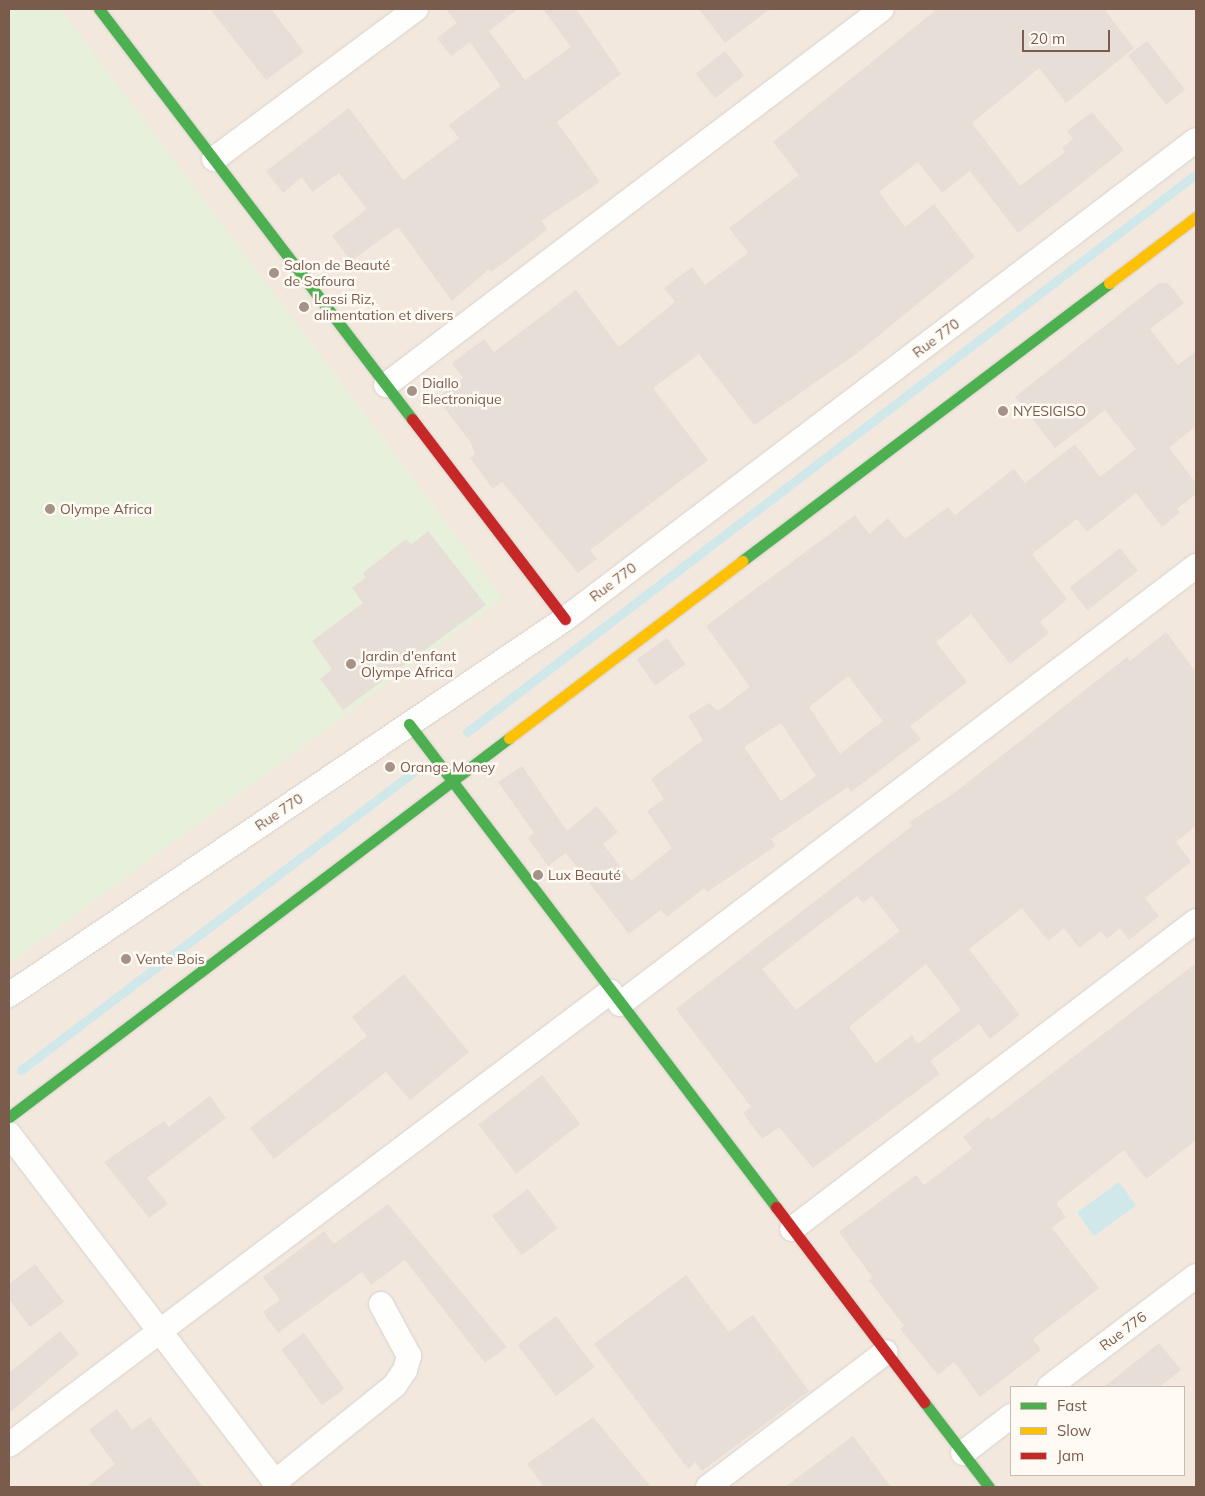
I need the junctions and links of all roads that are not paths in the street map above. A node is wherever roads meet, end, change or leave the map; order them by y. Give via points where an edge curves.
1 (99, 9) edge
2 (416, 9) edge
3 (882, 9) edge
4 (1196, 140) edge
5 (214, 159) junction
6 (1196, 217) edge
7 (386, 384) junction
8 (1196, 566) edge
9 (565, 618) junction
10 (409, 724) junction
11 (450, 783) junction
12 (1196, 921) edge
13 (9, 995) edge
14 (615, 998) junction
15 (9, 1117) edge
16 (9, 1134) edge
17 (792, 1229) junction
18 (1196, 1276) edge
19 (381, 1304) dead end
20 (160, 1332) junction
21 (886, 1352) junction
22 (1050, 1386) edge
23 (1010, 1417) edge
24 (9, 1445) edge
25 (963, 1452) junction
26 (277, 1485) edge
27 (708, 1487) edge
28 (989, 1487) edge

1 - 5 street
2 - 5 street
3 - 7 street
4 - 9 street, Rue 770
5 - 7 street
6 - 11 street
7 - 9 street
8 - 14 street
9 - 10 street, Rue 770
10 - 11 street
10 - 13 street, Rue 770
11 - 14 street
11 - 15 street
12 - 17 street
14 - 17 street
14 - 20 street
16 - 20 street
17 - 21 street
18 - 22 street, Rue 776
19 - 26 street via 409,1356 405,1370 395,1385
20 - 24 street
20 - 26 street
21 - 25 street
21 - 27 street
23 - 25 street
25 - 28 street

